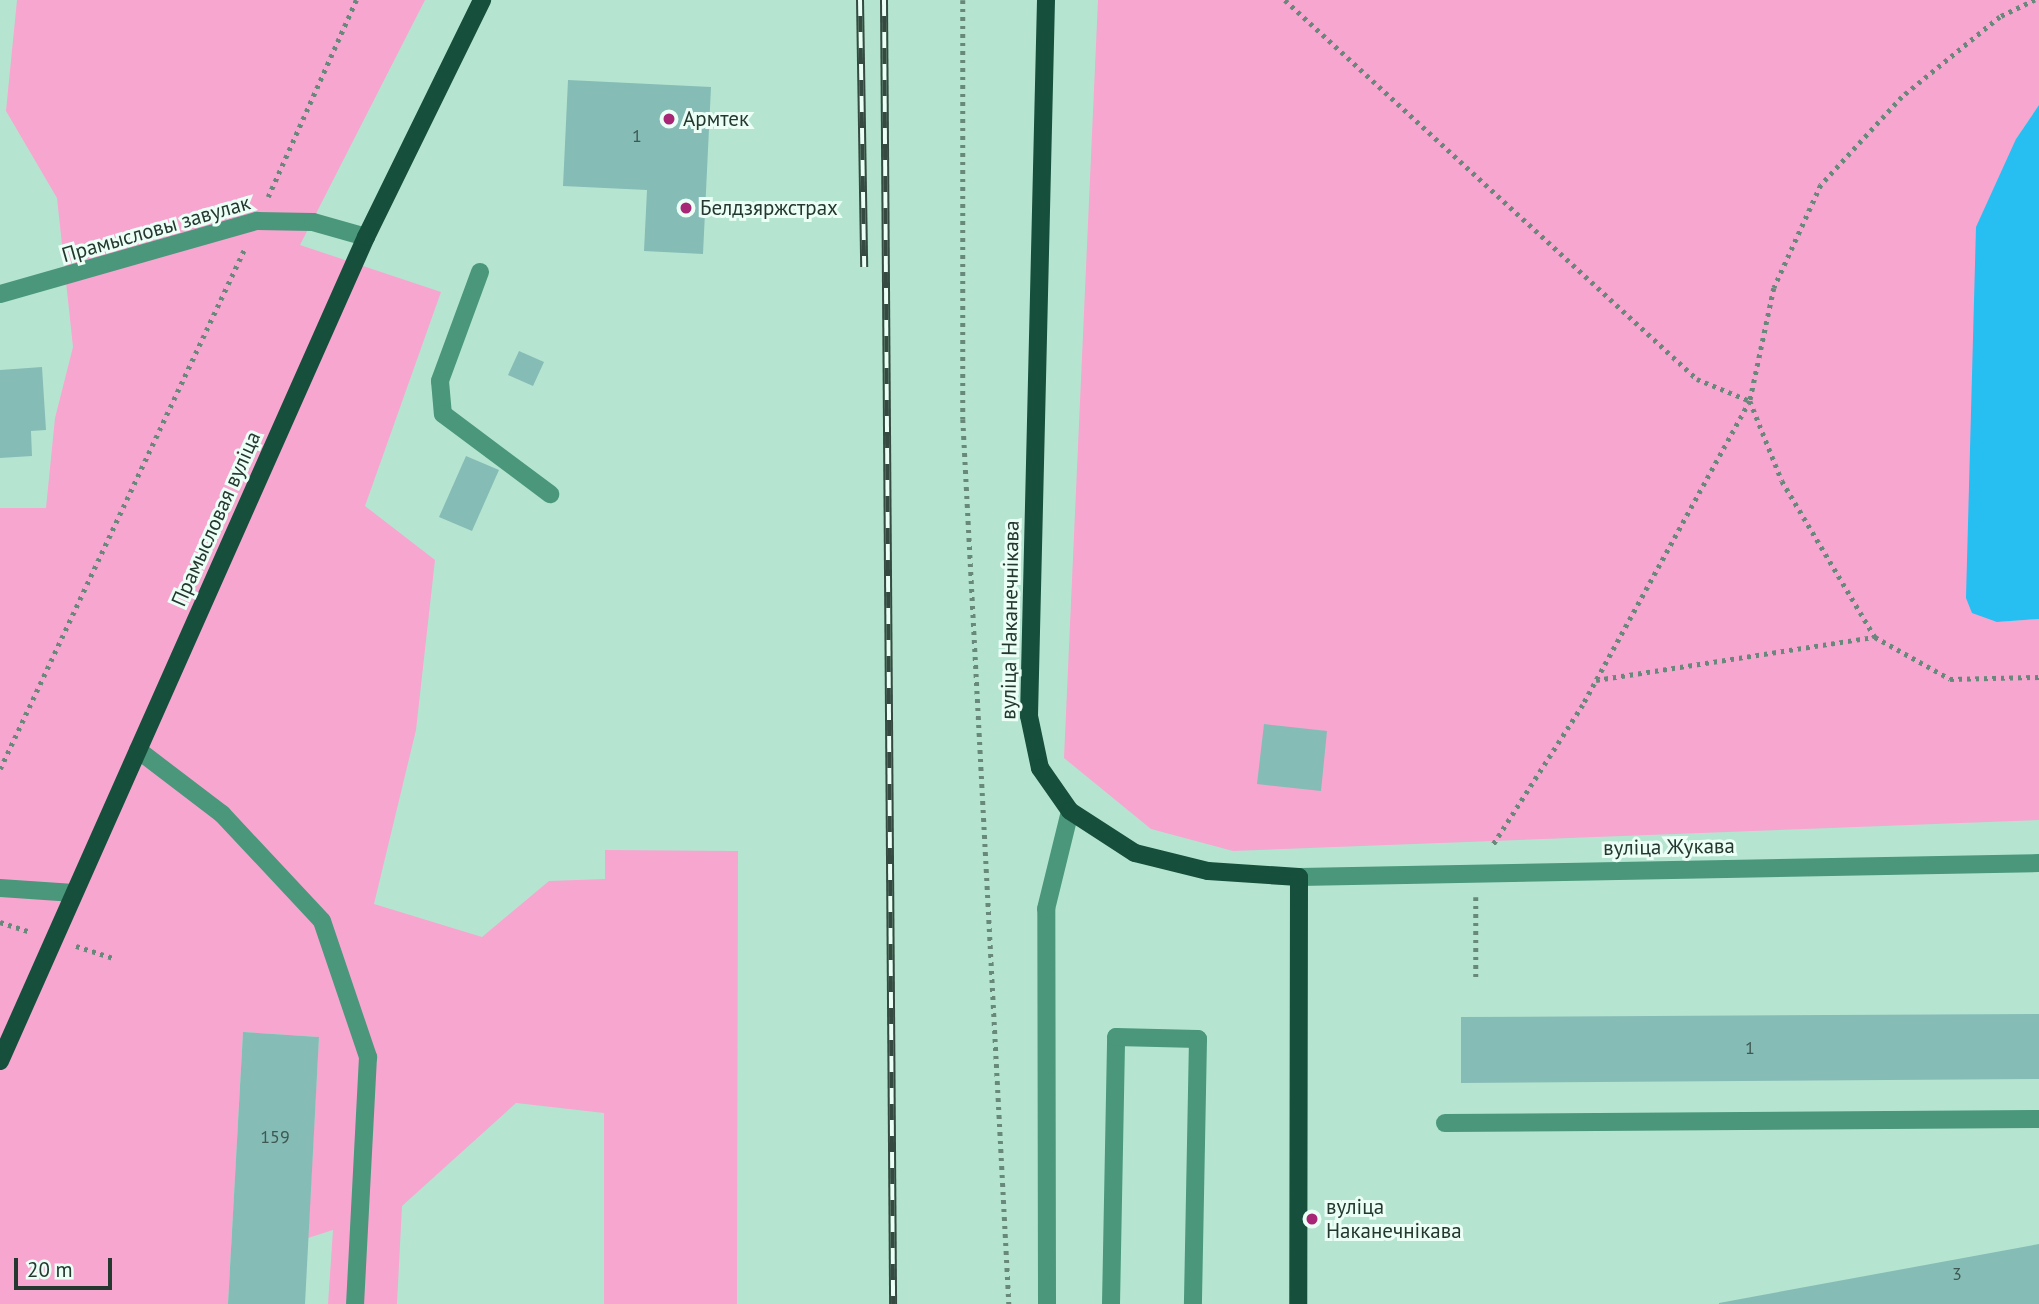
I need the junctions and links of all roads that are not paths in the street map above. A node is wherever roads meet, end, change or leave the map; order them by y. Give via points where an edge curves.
1 (482, 0) edge
2 (1046, 0) edge
3 (366, 237) junction
4 (480, 272) dead end
5 (0, 294) edge
6 (550, 494) dead end
7 (138, 750) junction
8 (1070, 811) junction
9 (2039, 863) edge
10 (1299, 877) junction
11 (0, 888) edge
12 (74, 893) junction
13 (0, 1061) edge
14 (2039, 1119) edge
15 (1445, 1123) dead end
16 (355, 1304) edge
17 (1047, 1304) edge
18 (1111, 1304) edge
19 (1193, 1304) edge
20 (1298, 1304) edge

1 - 3 main road, Прамысловая вуліца
2 - 8 main road, вуліца Наканечнікава via 1029,716 1040,768
3 - 5 street, Прамысловы завулак via 313,222 257,221
3 - 7 main road, Прамысловая вуліца
4 - 6 street via 440,381 443,414
7 - 12 main road, Прамысловая вуліца
7 - 16 street via 222,814 322,921 368,1058
8 - 10 main road, вуліца Наканечнікава via 1135,853 1208,871
8 - 17 street via 1046,909
9 - 10 street, вуліца Жукава
10 - 20 main road
11 - 12 street
12 - 13 main road, Прамысловая вуліца
14 - 15 street
18 - 19 street via 1116,1037 1198,1039

